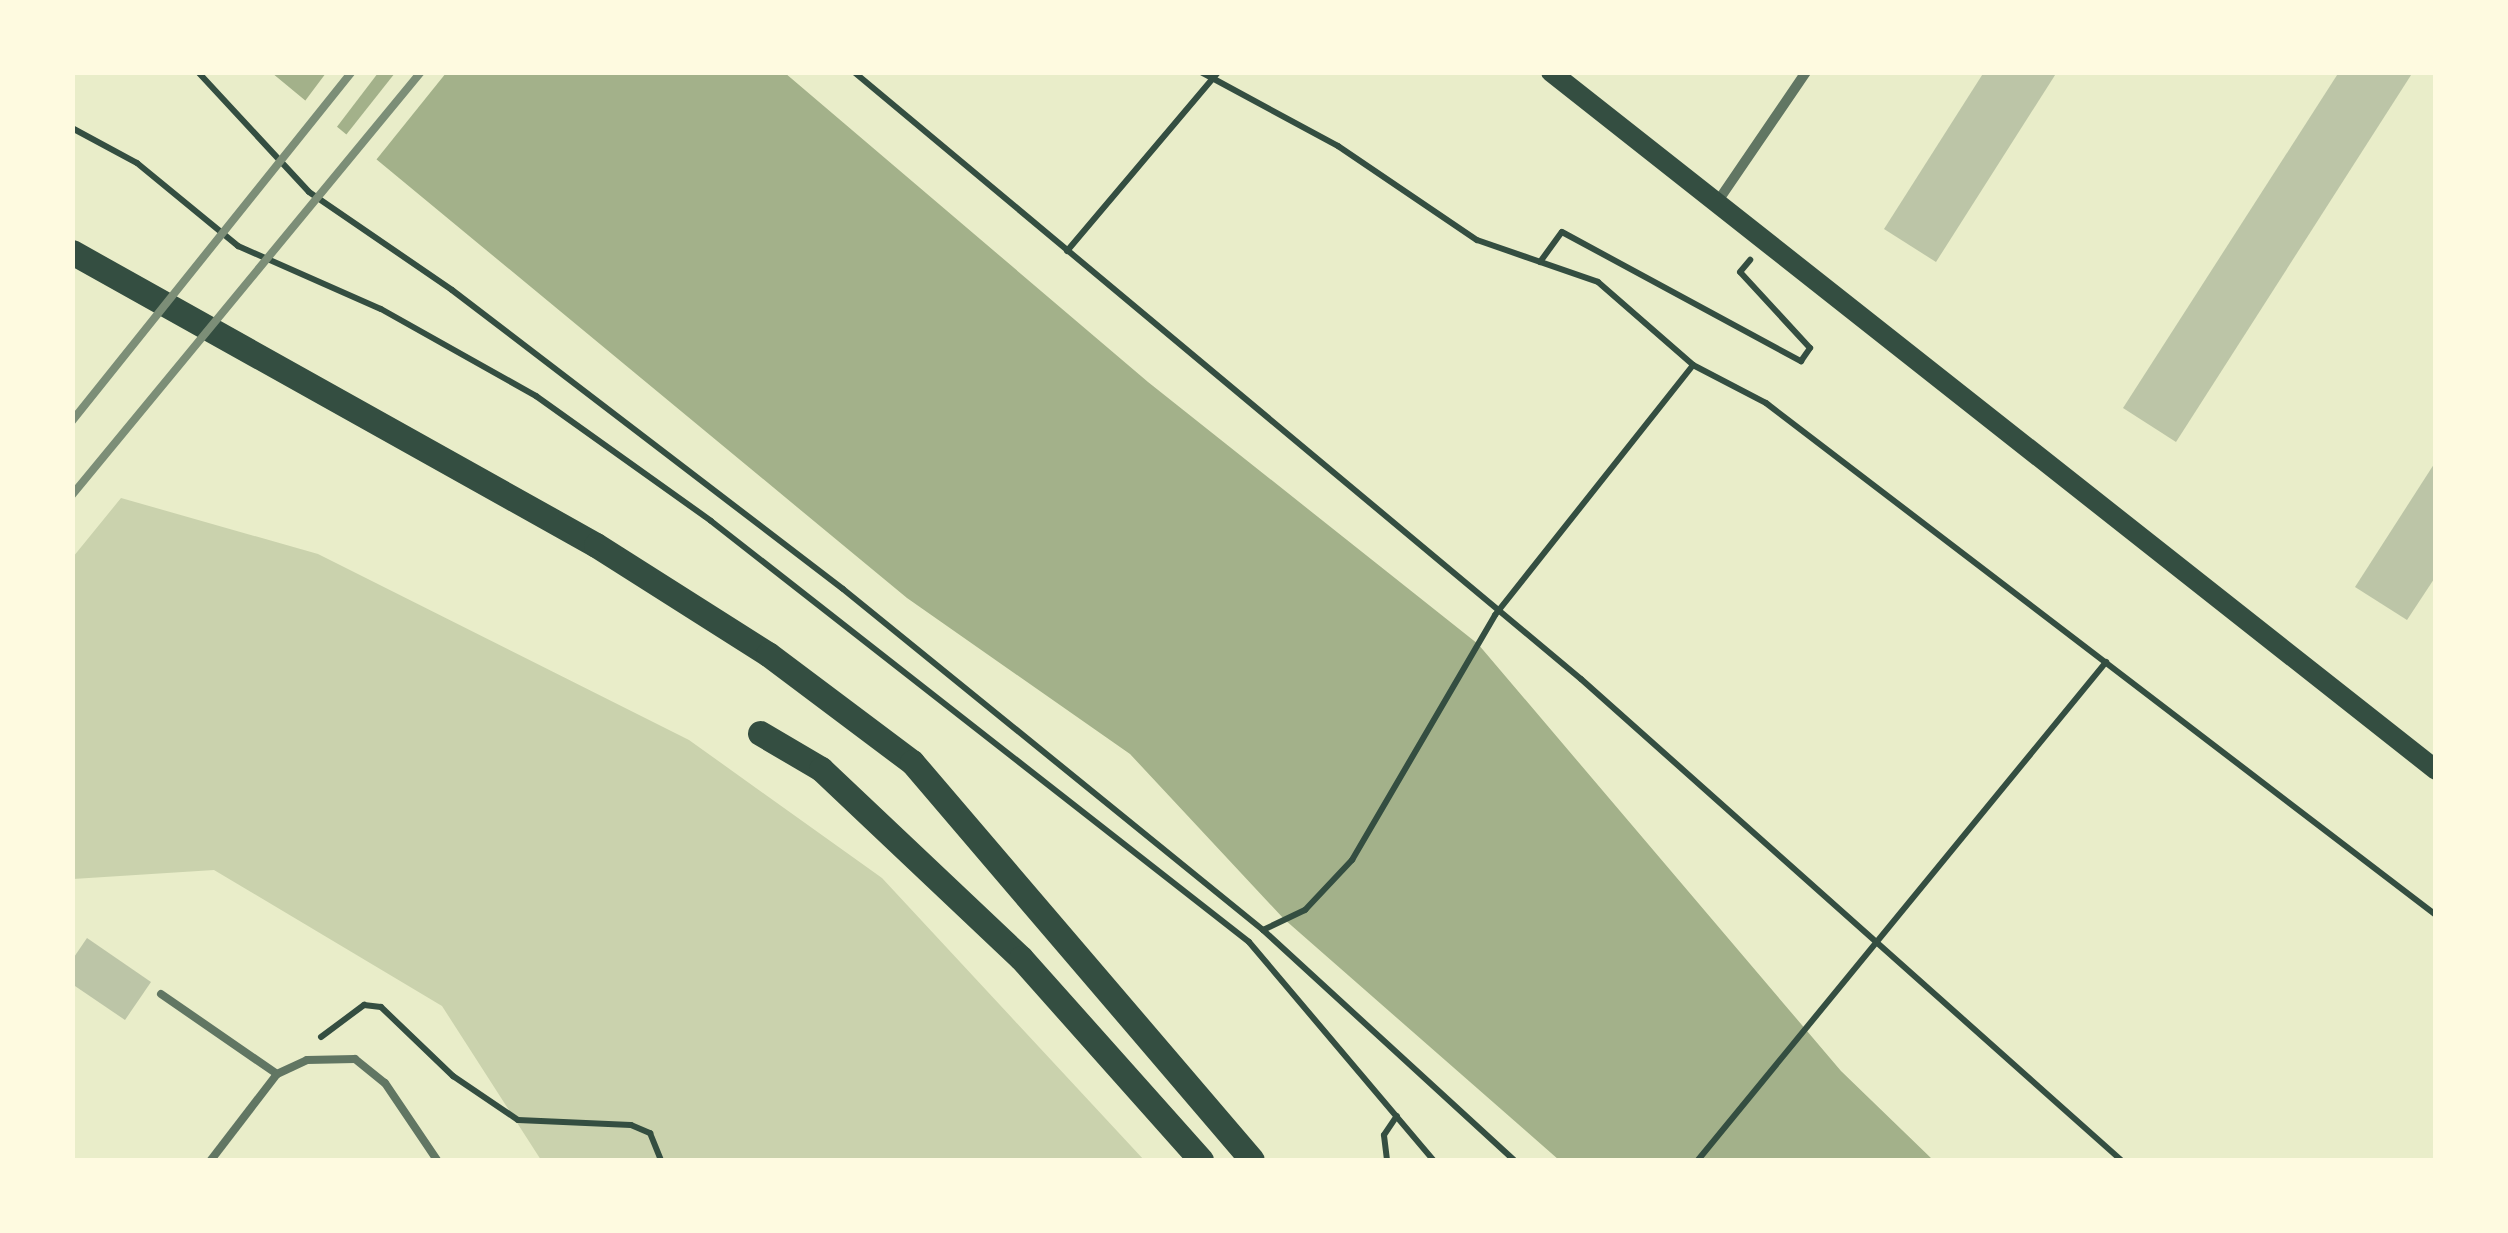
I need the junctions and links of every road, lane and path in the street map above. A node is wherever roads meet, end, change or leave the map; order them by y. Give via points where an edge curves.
1 (198, 72) edge
2 (854, 72) edge
3 (1201, 72) edge
4 (1218, 72) edge
5 (1551, 72) edge
6 (1806, 72) edge
7 (1213, 80) junction
8 (72, 128) edge
9 (1718, 201) junction
10 (1768, 239) junction
11 (72, 252) edge
12 (1067, 252) junction
13 (1540, 262) junction
14 (1693, 365) junction
15 (1495, 615) junction
16 (2106, 662) junction
17 (760, 732) dead end
18 (2436, 770) edge
19 (2436, 916) edge
20 (1263, 930) junction
21 (1877, 943) junction
22 (161, 994) dead end
23 (307, 1060) junction
24 (277, 1074) junction
25 (1397, 1116) junction
26 (1432, 1159) edge
27 (211, 1160) edge
28 (438, 1160) edge
29 (661, 1160) edge
30 (1201, 1160) edge
31 (1252, 1160) edge
32 (1387, 1160) edge
33 (1514, 1160) edge
34 (1698, 1160) edge
35 (2121, 1160) edge

1 - 20 path via 309,192 452,290 843,588
2 - 12 path
3 - 7 path
4 - 7 path
5 - 9 main road
6 - 9 street
7 - 12 path
7 - 13 path via 1338,146 1477,240
8 - 25 path via 137,163 238,246 381,308 536,396 711,520 1249,942
9 - 10 main road
10 - 13 path via 1740,272 1810,348 1801,361 1562,232
10 - 18 main road
11 - 31 main road via 596,546 768,654 912,762
12 - 15 path
13 - 14 path via 1598,282
14 - 15 path
14 - 16 path via 1766,403
15 - 20 path via 1386,816 1304,910
15 - 21 path via 1581,679
16 - 19 path
16 - 21 path
17 - 30 main road via 821,769 1022,958
20 - 33 path
21 - 34 path
21 - 35 path
22 - 24 lane
23 - 24 lane
23 - 28 lane via 355,1059 385,1083
23 - 29 path via 327,1026 364,1005 381,1008 453,1076 518,1120 631,1125 650,1133
24 - 27 lane
25 - 26 path
25 - 32 path via 1384,1135

